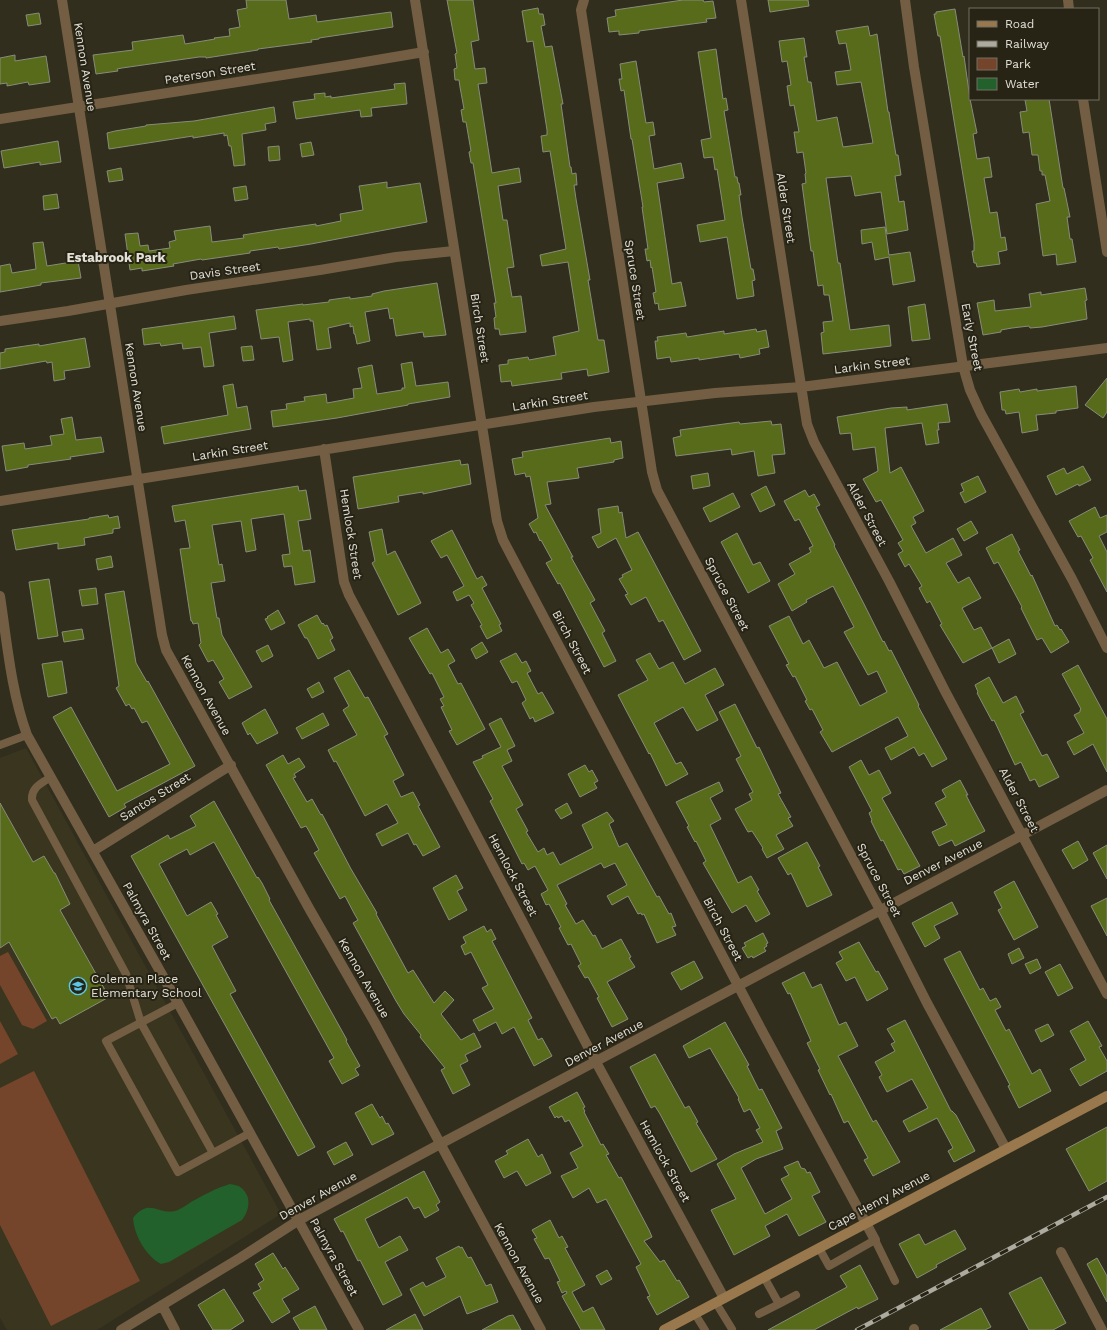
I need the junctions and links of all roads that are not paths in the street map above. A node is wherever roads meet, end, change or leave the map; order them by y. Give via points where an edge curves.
1 (62, 0) edge
2 (415, 0) edge
3 (584, 0) edge
4 (741, 0) edge
5 (905, 0) edge
6 (424, 52) junction
7 (1083, 100) edge
8 (79, 108) junction
9 (0, 119) edge
10 (454, 251) junction
11 (1107, 252) edge
12 (110, 303) junction
13 (0, 321) edge
14 (1107, 348) edge
15 (963, 366) junction
16 (802, 387) junction
17 (641, 401) junction
18 (481, 424) junction
19 (324, 449) junction
20 (138, 480) junction
21 (0, 500) edge
22 (0, 596) edge
23 (1107, 648) edge
24 (27, 735) junction
25 (0, 746) edge
26 (231, 765) junction
27 (51, 777) junction
28 (1107, 790) edge
29 (1023, 836) junction
30 (93, 851) junction
31 (880, 910) junction
32 (738, 986) junction
33 (1107, 994) edge
34 (178, 1003) junction
35 (141, 1023) junction
36 (596, 1062) junction
37 (1107, 1096) edge
38 (250, 1133) junction
39 (440, 1144) junction
40 (1006, 1149) junction
41 (213, 1153) junction
42 (299, 1220) junction
43 (866, 1223) junction
44 (875, 1240) junction
45 (819, 1248) junction
46 (1061, 1252) dead end
47 (764, 1277) junction
48 (895, 1280) dead end
49 (796, 1295) dead end
50 (720, 1300) junction
51 (779, 1304) junction
52 (162, 1305) junction
53 (695, 1314) junction
54 (760, 1314) dead end
55 (732, 1329) dead end
56 (121, 1330) edge
57 (175, 1330) edge
58 (358, 1330) edge
59 (541, 1330) edge
60 (664, 1330) edge
61 (705, 1330) edge
62 (1102, 1330) edge

1 - 8 street, Kennon Avenue
2 - 6 street, Birch Street
3 - 17 street, Spruce Street via 581,10
4 - 16 street, Alder Street
5 - 15 street, Early Street
6 - 8 street, Peterson Street
6 - 10 street, Birch Street
7 - 11 street
8 - 9 street, Peterson Street
8 - 12 street, Kennon Avenue
10 - 12 street, Davis Street via 396,257
10 - 18 street, Birch Street
12 - 13 street, Davis Street
12 - 20 street, Kennon Avenue
14 - 15 street, Larkin Street
15 - 16 street, Larkin Street
15 - 23 street, Early Street via 981,414
16 - 17 street, Larkin Street
16 - 29 street, Alder Street via 808,424 814,442
17 - 18 street, Larkin Street
17 - 31 street, Spruce Street via 657,490
18 - 19 street, Larkin Street
18 - 32 street, Birch Street via 497,522 503,540
19 - 20 street, Larkin Street
19 - 36 street, Hemlock Street via 344,582 349,595
20 - 21 street, Larkin Street
20 - 26 street, Kennon Avenue via 166,650
22 - 24 street, Palmyra Street via 14,682
24 - 25 lane
24 - 27 street, Palmyra Street
26 - 30 street, Santos Street
26 - 39 street, Kennon Avenue
27 - 30 street, Palmyra Street
27 - 35 lane via 34,788 32,800 126,974
28 - 29 street, Denver Avenue
29 - 31 street, Denver Avenue
29 - 33 street, Alder Street
30 - 34 street, Palmyra Street
31 - 32 street, Denver Avenue
31 - 40 street, Spruce Street
32 - 36 street, Denver Avenue
32 - 43 street, Birch Street
34 - 35 lane
34 - 38 street, Palmyra Street
35 - 41 lane
35 - 41 lane via 106,1041 178,1172
36 - 39 street, Denver Avenue
36 - 50 street, Hemlock Street
37 - 40 street, Cape Henry Avenue
38 - 41 lane
38 - 42 street, Palmyra Street
39 - 42 street, Denver Avenue
39 - 59 street, Kennon Avenue
40 - 43 street, Cape Henry Avenue
42 - 52 street, Denver Avenue
42 - 58 street, Palmyra Street
43 - 44 street, Birch Street
43 - 45 street, Cape Henry Avenue
44 - 45 lane via 829,1266
44 - 48 lane
45 - 47 street, Cape Henry Avenue
46 - 62 street
47 - 50 street, Cape Henry Avenue
47 - 51 lane
49 - 51 lane
50 - 53 street, Cape Henry Avenue
50 - 55 lane
51 - 54 lane
52 - 56 street, Denver Avenue
52 - 57 street
53 - 60 street, Cape Henry Avenue
53 - 61 lane

